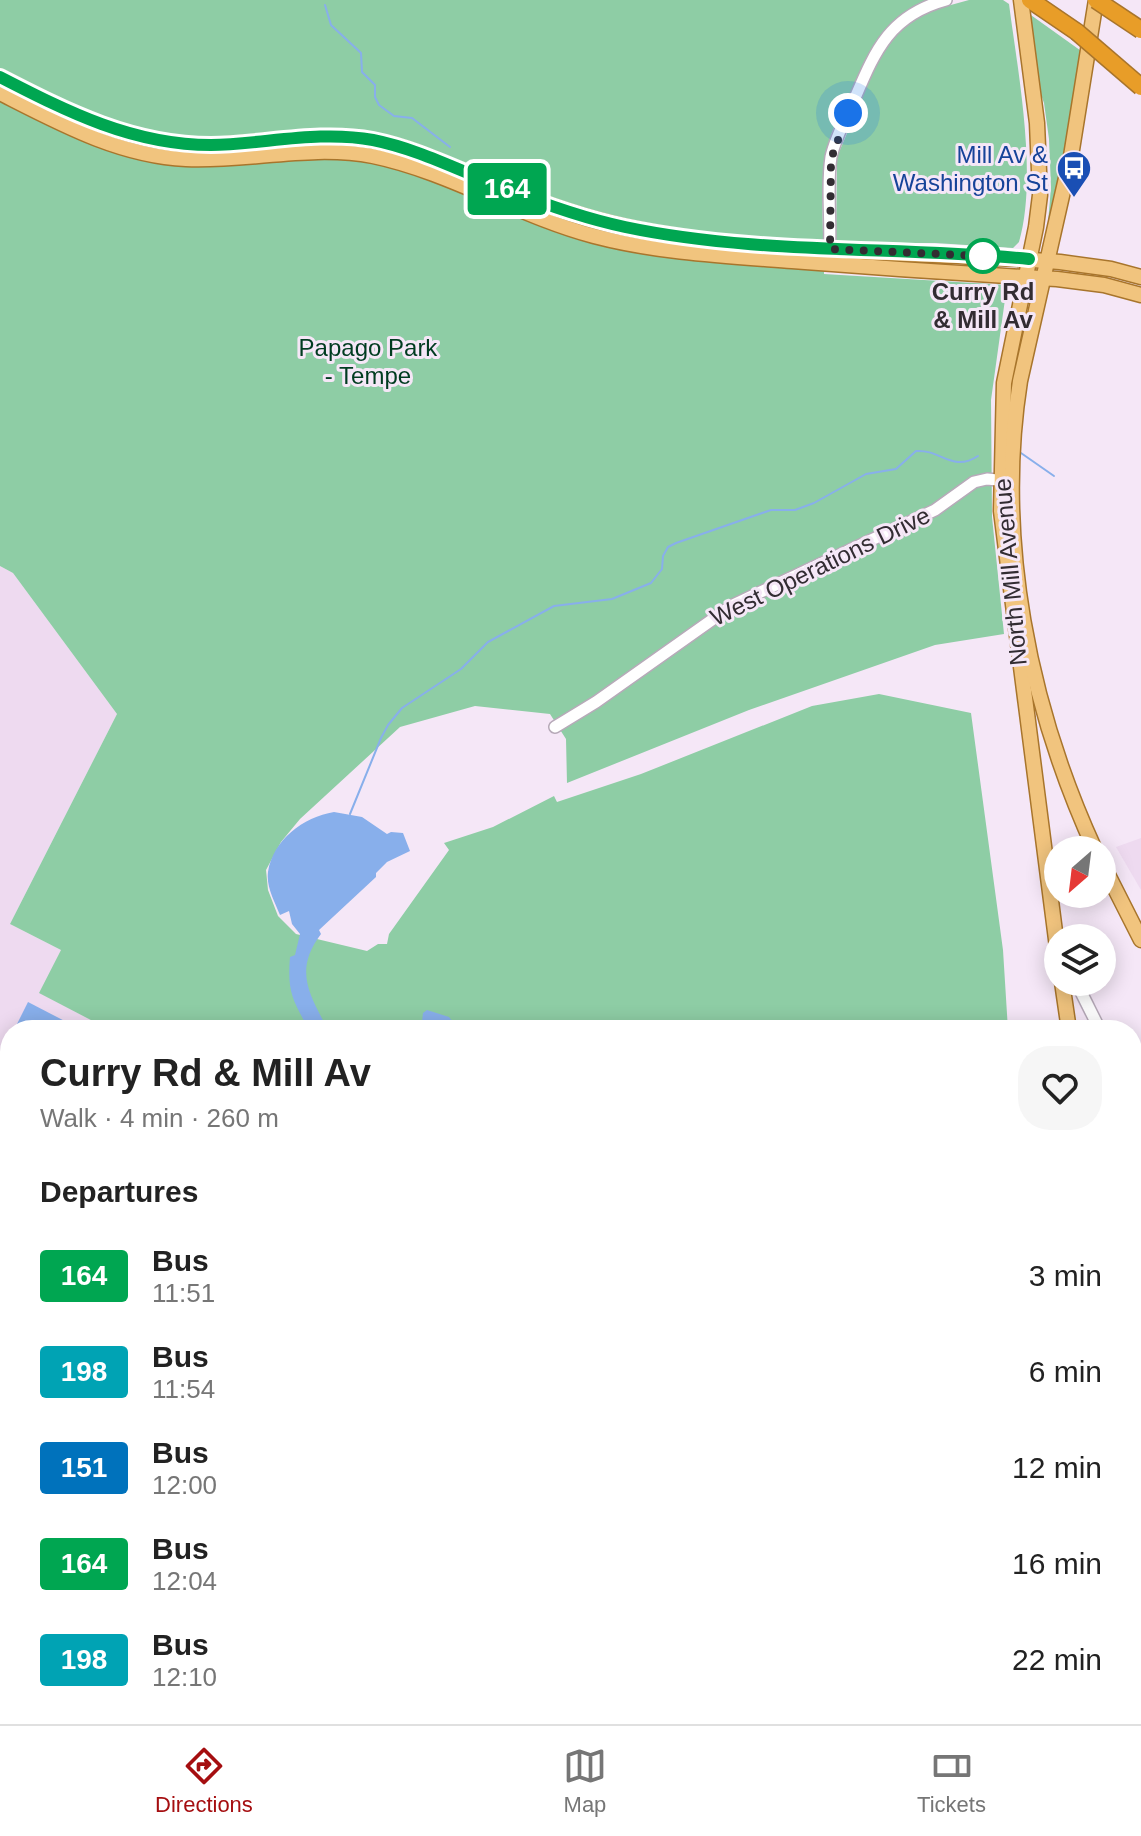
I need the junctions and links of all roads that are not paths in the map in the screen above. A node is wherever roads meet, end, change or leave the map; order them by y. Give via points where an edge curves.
1 (946, 0) edge
2 (1021, 0) edge
3 (1030, 0) edge
4 (1096, 0) edge
5 (1141, 30) edge
6 (1077, 32) junction
7 (1141, 73) edge
8 (0, 77) edge
9 (1141, 87) edge
10 (0, 93) edge
11 (829, 256) junction
12 (1029, 259) junction
13 (1047, 261) junction
14 (1141, 277) edge
15 (1024, 278) junction
16 (1042, 279) junction
17 (1141, 295) edge
18 (1006, 481) junction
19 (555, 727) dead end
20 (1054, 742) junction
21 (1030, 752) junction
22 (1089, 836) edge
23 (1116, 891) edge
24 (1053, 919) junction
25 (1054, 924) edge
26 (1055, 924) edge
27 (1141, 940) edge
28 (1064, 996) edge
29 (1083, 996) edge
30 (1068, 1020) edge
31 (1095, 1020) edge

1 - 11 street via 900,22 867,70 831,159
2 - 12 main road, North Mill Avenue via 1040,170
3 - 6 highway
4 - 5 highway, bridge
4 - 13 main road, North Mill Avenue via 1071,156
6 - 7 highway, bridge
6 - 9 highway, bridge
8 - 11 main road via 93,123 157,141 374,141 547,205 622,226
10 - 11 main road via 100,140 156,155 210,159 323,151 371,156 593,236 683,253
11 - 12 main road
11 - 15 main road
12 - 13 main road
12 - 15 main road, North Mill Avenue
13 - 14 main road
13 - 16 main road, North Mill Avenue
15 - 16 main road
15 - 18 main road, North Mill Avenue via 1004,383
16 - 17 main road
16 - 18 main road, North Mill Avenue
18 - 19 street, West Operations Drive via 974,482 935,510 733,605
18 - 20 main road, North Mill Avenue via 1030,660
18 - 21 main road, North Mill Avenue via 1003,537
20 - 21 main road
20 - 22 main road, North Mill Avenue
21 - 24 main road, North Mill Avenue
23 - 27 main road
24 - 25 main road, North Mill Avenue
24 - 26 street
28 - 30 main road
29 - 31 street

